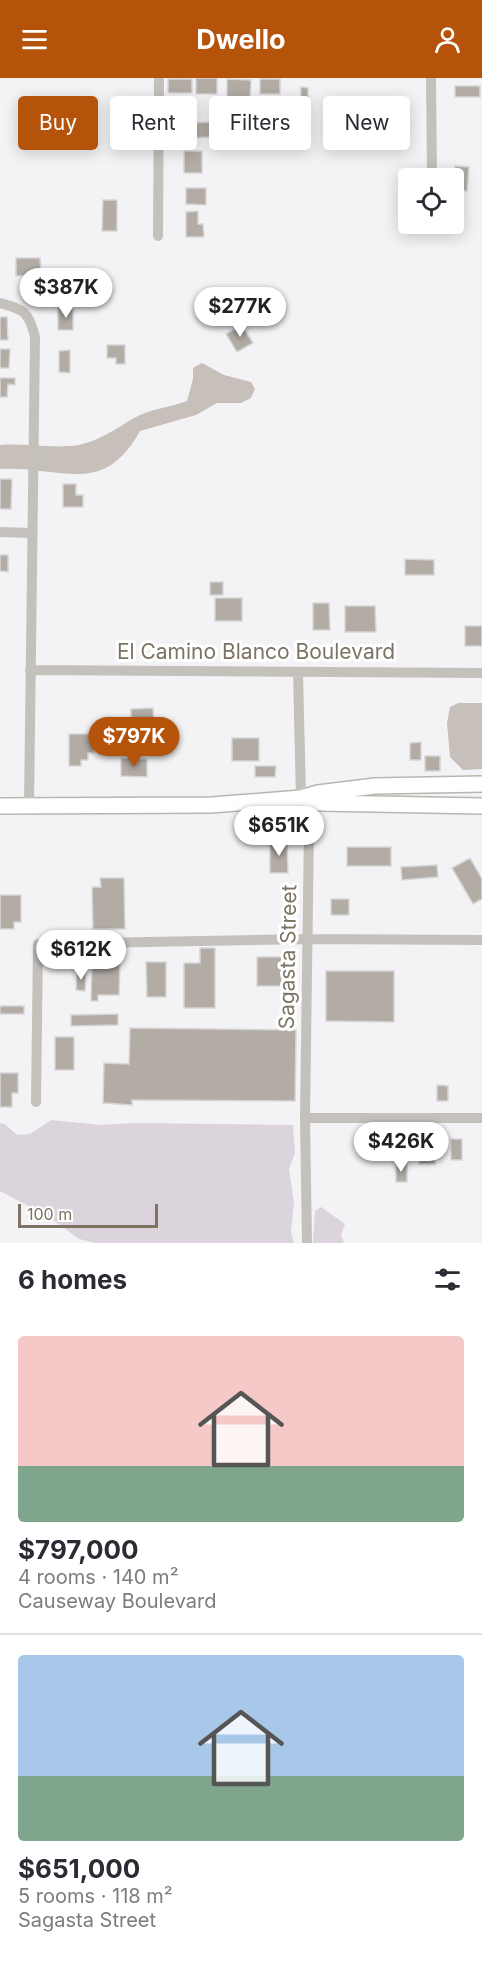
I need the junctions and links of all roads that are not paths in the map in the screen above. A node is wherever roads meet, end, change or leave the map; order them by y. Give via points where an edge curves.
1 (159, 78) edge
2 (431, 78) edge
3 (432, 168) edge
4 (158, 236) dead end
5 (0, 303) edge
6 (0, 532) edge
7 (32, 532) junction
8 (30, 670) junction
9 (298, 673) junction
10 (482, 673) edge
11 (482, 784) edge
12 (301, 798) junction
13 (0, 806) edge
14 (29, 806) junction
15 (482, 806) edge
16 (307, 939) junction
17 (482, 940) edge
18 (36, 1102) dead end
19 (305, 1118) junction
20 (482, 1118) edge
21 (307, 1243) edge

1 - 4 street
2 - 3 street
5 - 7 street via 21,308 31,320 35,337
6 - 7 street
7 - 8 street
8 - 9 street, El Camino Blanco Boulevard
8 - 14 street
9 - 10 street, El Camino Blanco Boulevard
9 - 12 street, Sagasta Street
11 - 12 main road via 375,786
12 - 14 main road via 212,805
12 - 15 main road via 319,803
12 - 16 street, Sagasta Street via 309,827
13 - 14 main road
16 - 17 street
16 - 18 street via 38,944
16 - 19 street, Sagasta Street
19 - 20 street
19 - 21 street, Sagasta Street

